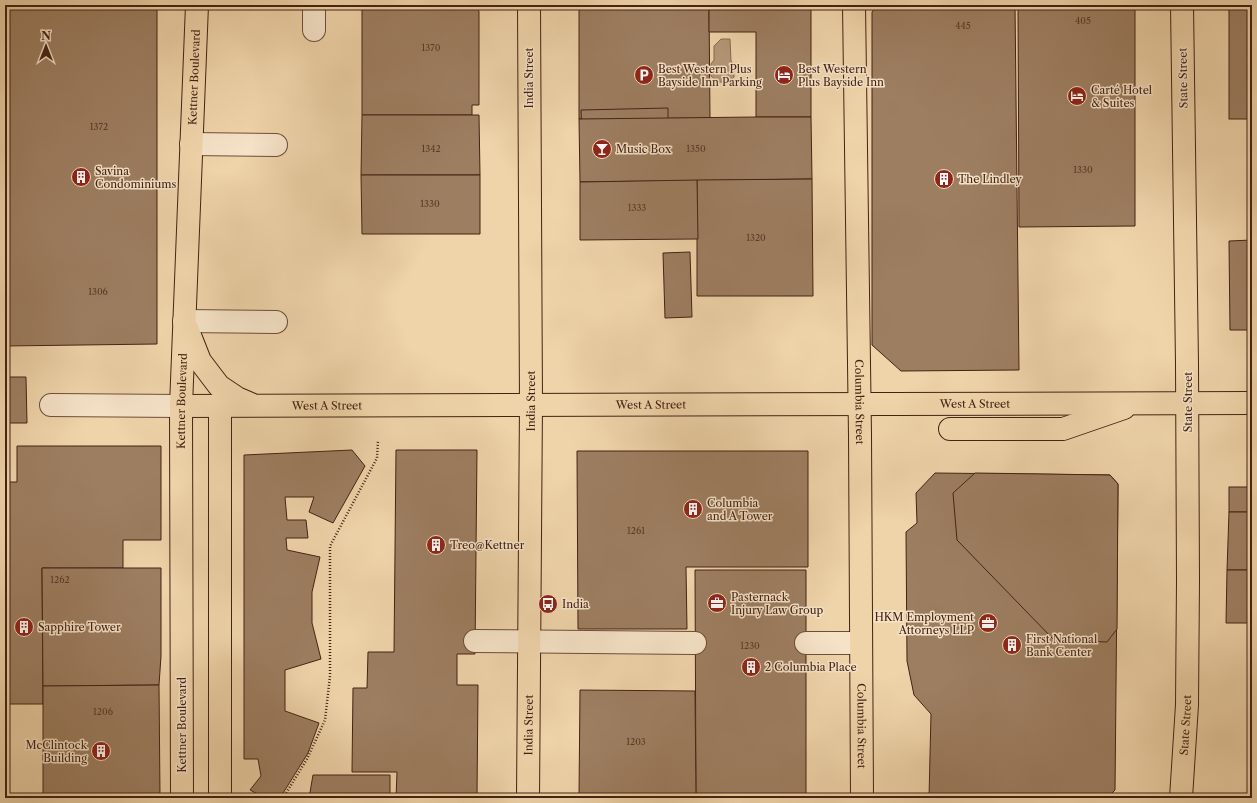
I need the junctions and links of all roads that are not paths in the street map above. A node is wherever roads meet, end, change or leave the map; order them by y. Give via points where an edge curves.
1 (197, 5) edge
2 (314, 5) edge
3 (529, 5) edge
4 (854, 5) edge
5 (1182, 5) edge
6 (314, 30) dead end
7 (191, 144) junction
8 (276, 145) dead end
9 (184, 321) junction
10 (276, 322) dead end
11 (859, 403) junction
12 (1141, 403) junction
13 (1188, 403) junction
14 (1252, 403) edge
15 (531, 404) junction
16 (51, 405) dead end
17 (220, 405) junction
18 (255, 405) junction
19 (181, 406) junction
20 (950, 430) dead end
21 (475, 641) dead end
22 (529, 641) junction
23 (695, 643) dead end
24 (806, 643) dead end
25 (860, 643) junction
26 (182, 798) edge
27 (220, 798) edge
28 (528, 798) edge
29 (862, 798) edge
30 (1181, 798) edge

1 - 7 main road, Kettner Boulevard
2 - 6 lane
3 - 15 main road, India Street
4 - 11 main road, Columbia Street
5 - 13 main road, State Street
7 - 8 lane
7 - 9 main road, Kettner Boulevard
9 - 10 lane
9 - 18 main road via 200,361 219,386 237,398
9 - 19 main road, Kettner Boulevard
11 - 12 main road, West A Street
11 - 15 main road, West A Street
11 - 25 main road, Columbia Street
12 - 13 main road, West A Street
12 - 20 main road via 1063,429
13 - 14 main road, West A Street
13 - 30 main road, State Street via 1187,705
15 - 18 main road, West A Street
15 - 22 main road, India Street
16 - 19 lane, West A Street
17 - 18 main road, West A Street
17 - 19 main road, West A Street
17 - 27 main road
19 - 26 main road, Kettner Boulevard
21 - 22 lane
22 - 23 lane
22 - 28 main road, India Street
24 - 25 lane
25 - 29 main road, Columbia Street

